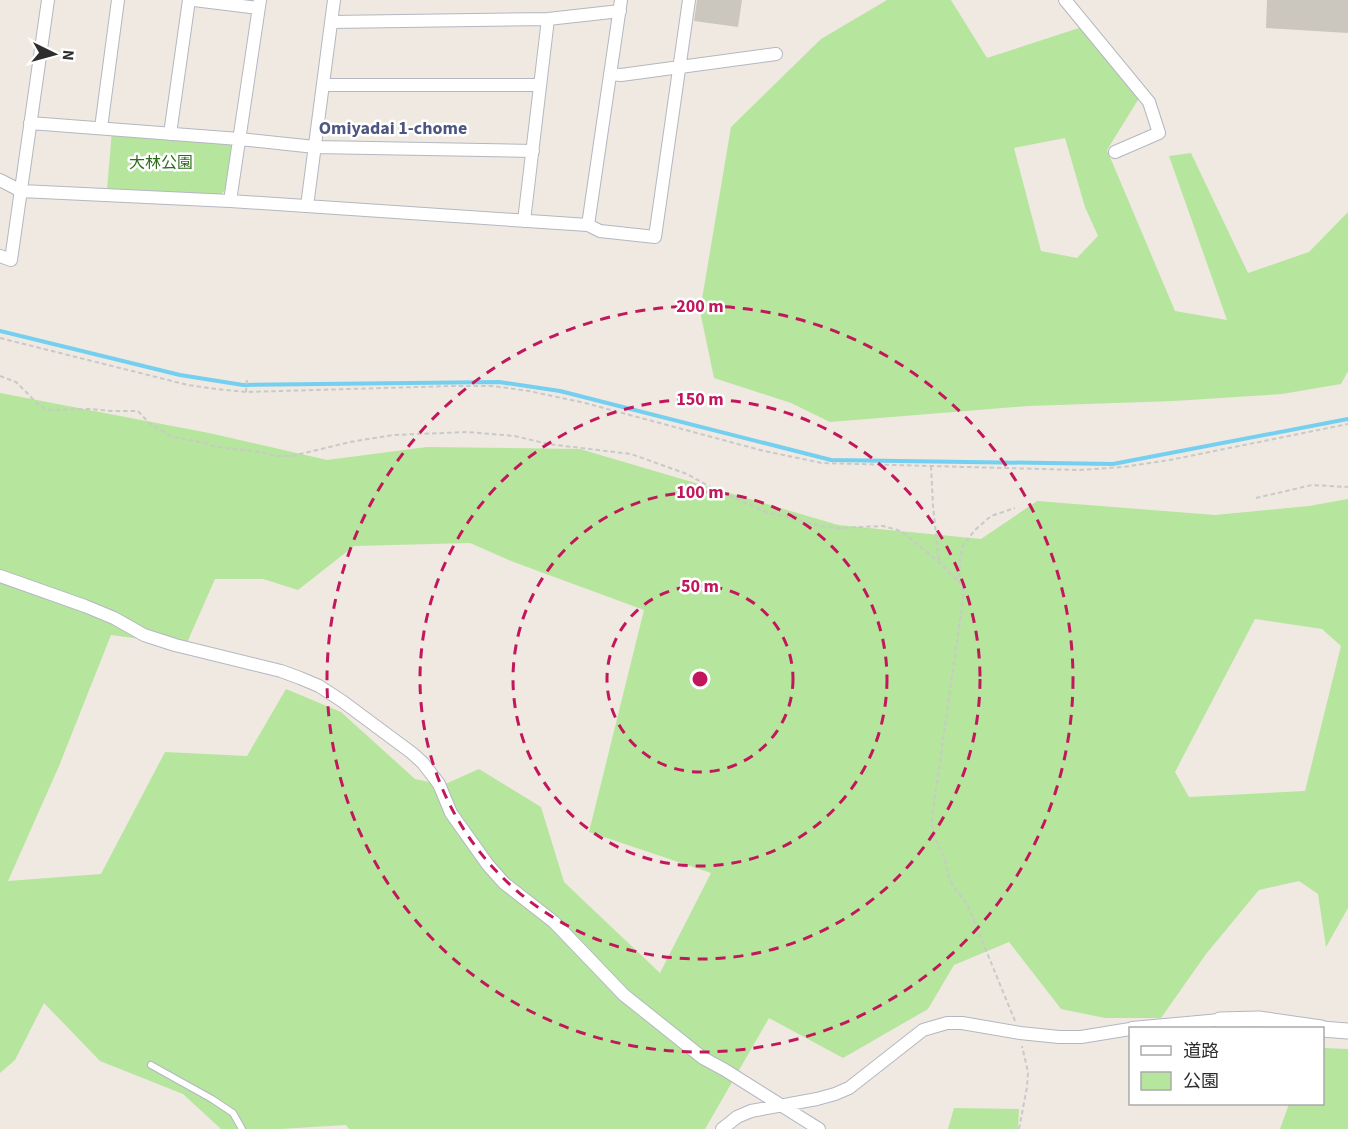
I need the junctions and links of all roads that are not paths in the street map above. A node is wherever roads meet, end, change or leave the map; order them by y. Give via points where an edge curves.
1 (48, 0) edge
2 (118, 0) edge
3 (189, 0) edge
4 (194, 0) edge
5 (334, 0) edge
6 (689, 0) edge
7 (1065, 0) edge
8 (259, 4) edge
9 (621, 5) edge
10 (548, 19) junction
11 (331, 22) junction
12 (776, 54) dead end
13 (679, 68) junction
14 (610, 74) junction
15 (323, 85) junction
16 (540, 86) junction
17 (30, 123) junction
18 (101, 128) junction
19 (170, 134) junction
20 (239, 139) junction
21 (315, 147) junction
22 (533, 150) junction
23 (1115, 152) dead end
24 (0, 180) edge
25 (21, 191) junction
26 (231, 201) junction
27 (307, 206) junction
28 (525, 221) junction
29 (588, 225) junction
30 (0, 256) edge
31 (0, 576) edge
32 (1220, 1020) joint
33 (1151, 1027) edge
34 (1309, 1027) edge
35 (1129, 1029) edge
36 (1324, 1029) edge
37 (1348, 1031) edge
38 (151, 1065) dead end
39 (783, 1106) junction
40 (242, 1129) edge
41 (722, 1129) edge
42 (819, 1129) edge

1 - 17 street
2 - 18 street
3 - 19 street
4 - 8 street
5 - 11 street
6 - 13 street
7 - 23 street via 1149,102 1159,133
8 - 20 street
9 - 10 street
9 - 14 street
10 - 11 street
10 - 16 street
11 - 15 street
12 - 13 street
13 - 14 street
13 - 29 street via 655,237 600,231
14 - 29 street
15 - 16 street
15 - 21 street
16 - 22 street
17 - 18 street
17 - 25 street
18 - 19 street
19 - 20 street
20 - 21 street
20 - 26 street
21 - 22 street
21 - 27 street
22 - 28 street
24 - 25 street
25 - 26 street
25 - 30 street via 11,260
26 - 27 street
27 - 28 street
28 - 29 street
31 - 39 street via 85,606 175,645 281,671 319,686 342,701 423,764 440,784 451,813 488,865 504,883 554,922 624,996 703,1058
32 - 33 street
32 - 34 street via 1259,1019
35 - 39 street via 1059,1037 947,1023 923,1030 849,1088
36 - 37 street
38 - 40 lane via 233,1113
39 - 41 street via 751,1111
39 - 42 street

